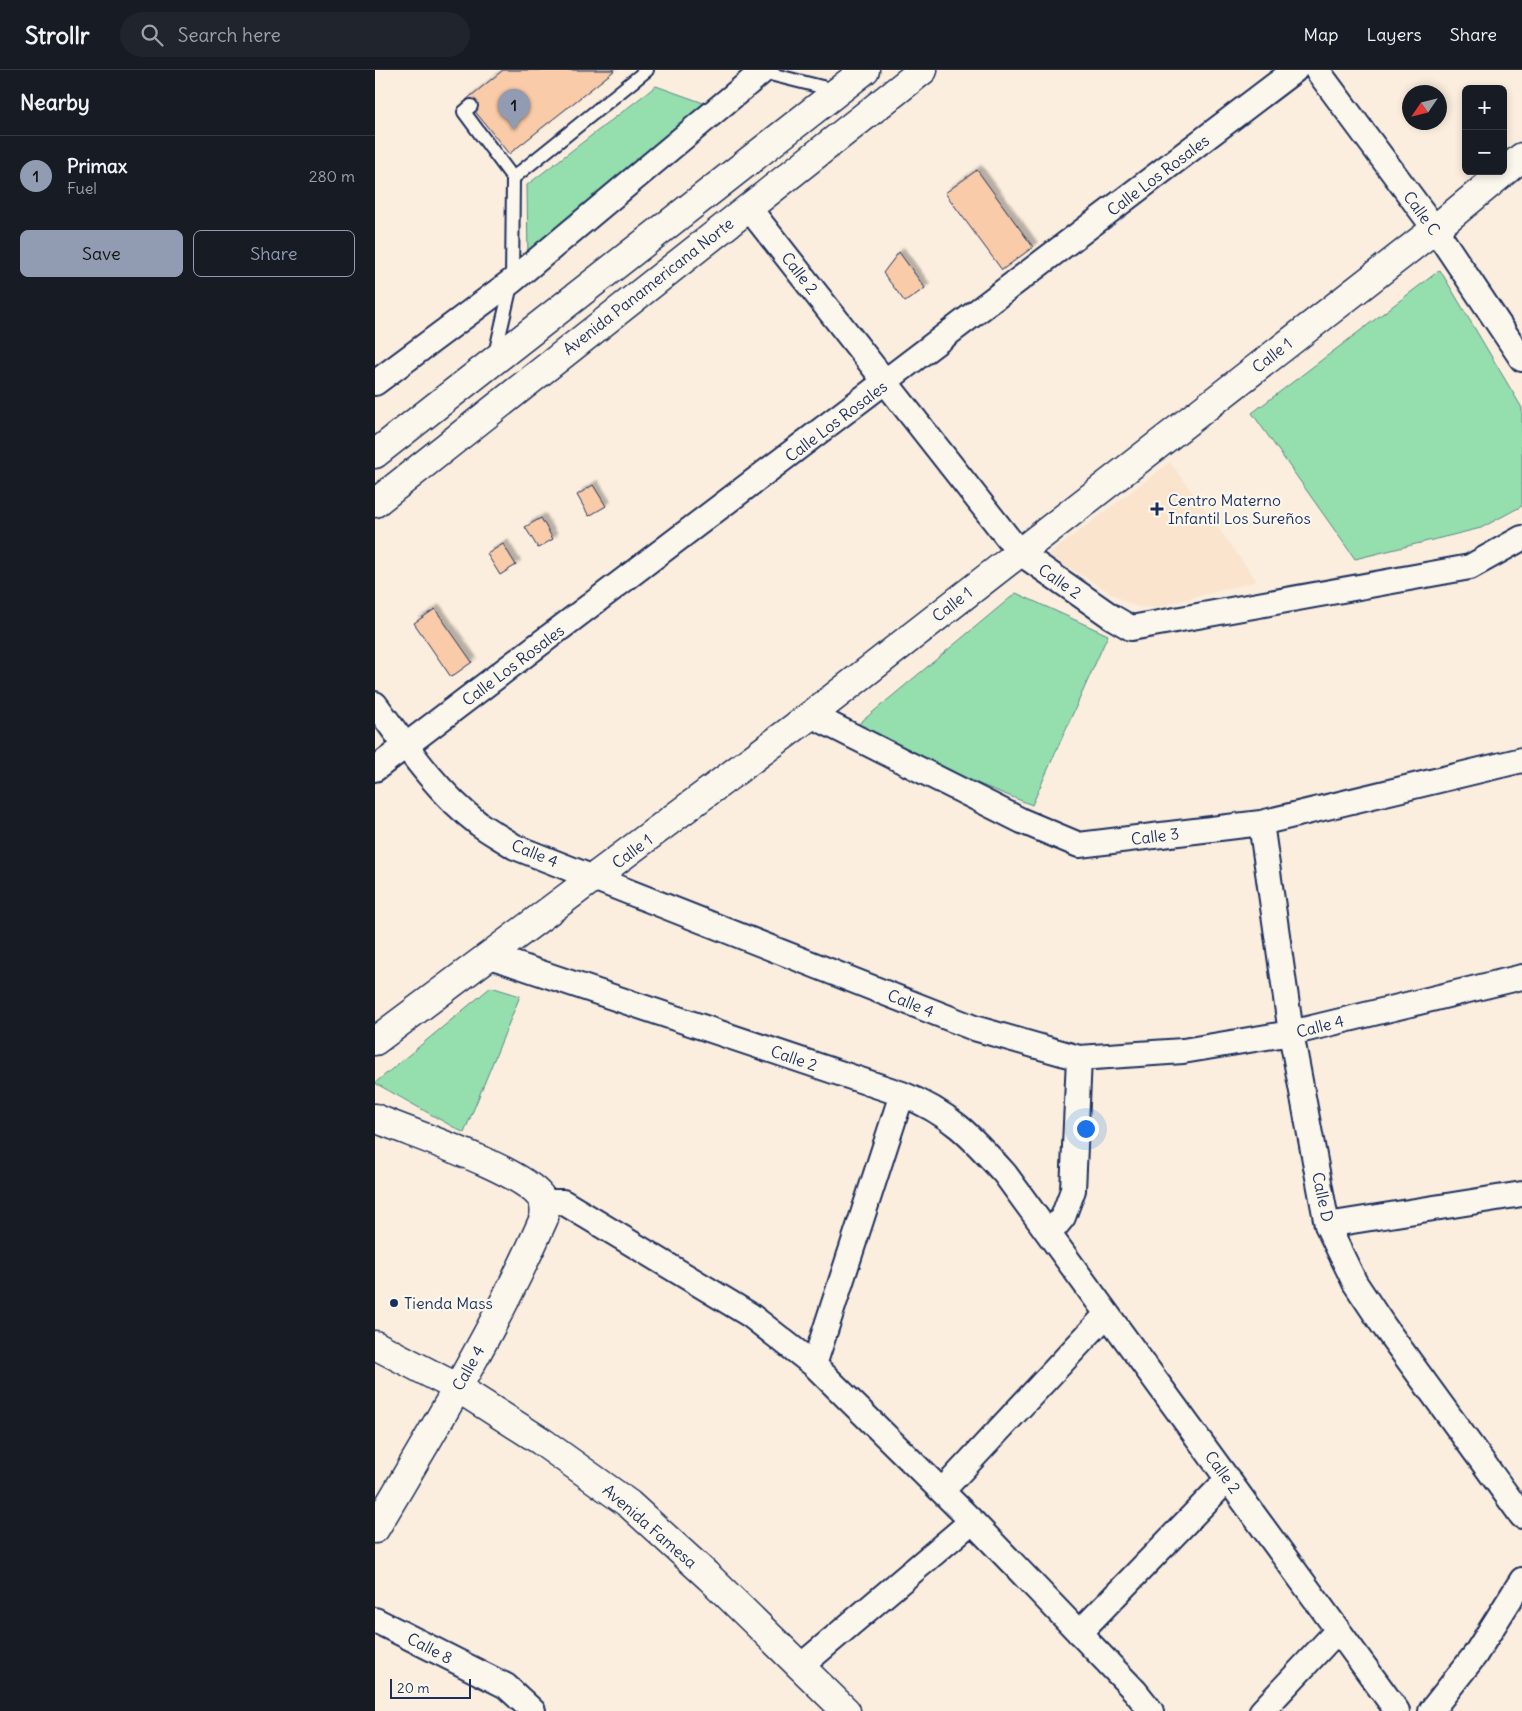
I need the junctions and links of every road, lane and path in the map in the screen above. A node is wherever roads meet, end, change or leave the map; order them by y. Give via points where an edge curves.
1 (647, 70) edge
2 (865, 70) edge
3 (923, 70) edge
4 (1295, 70) edge
5 (1317, 70) edge
6 (760, 71) edge
7 (838, 91) junction
8 (471, 106) dead end
9 (1522, 157) edge
10 (513, 178) junction
11 (749, 207) junction
12 (1435, 229) junction
13 (512, 280) junction
14 (1522, 359) edge
15 (493, 361) junction
16 (886, 382) junction
17 (375, 383) edge
18 (375, 454) edge
19 (375, 503) edge
20 (1522, 538) edge
21 (1019, 552) junction
22 (375, 704) edge
23 (811, 715) junction
24 (406, 746) junction
25 (1522, 760) edge
26 (375, 769) edge
27 (1261, 823) junction
28 (597, 877) junction
29 (490, 956) junction
30 (1522, 977) edge
31 (1291, 1033) junction
32 (375, 1041) edge
33 (1079, 1058) junction
34 (902, 1094) junction
35 (375, 1118) edge
36 (1522, 1194) edge
37 (544, 1202) junction
38 (1327, 1225) junction
39 (1049, 1234) junction
40 (1107, 1314) junction
41 (375, 1345) edge
42 (814, 1365) junction
43 (458, 1388) junction
44 (1227, 1479) junction
45 (942, 1491) junction
46 (1522, 1516) edge
47 (972, 1521) junction
48 (375, 1529) edge
49 (1522, 1580) edge
50 (375, 1620) edge
51 (1338, 1630) junction
52 (1079, 1633) junction
53 (801, 1666) junction
54 (533, 1711) edge
55 (847, 1711) edge
56 (1151, 1711) edge
57 (1262, 1711) edge
58 (1397, 1711) edge
59 (1431, 1711) edge

1 - 10 lane
2 - 7 main road
3 - 11 main road, Avenida Panamericana Norte
4 - 16 street, Calle Los Rosales
5 - 12 street, Calle C
6 - 7 lane
6 - 13 street
7 - 15 main road
8 - 10 lane via 464,112
9 - 12 main road, Calle 1
10 - 13 lane
11 - 16 street, Calle 2
11 - 19 main road, Avenida Panamericana Norte
12 - 14 street, Calle C
12 - 21 main road, Calle 1
13 - 15 lane
13 - 17 street
15 - 18 main road
16 - 21 street, Calle 2
16 - 24 street, Calle Los Rosales
20 - 21 street, Calle 2 via 1470,567 1131,628
21 - 23 main road, Calle 1
22 - 24 street, Calle 4
23 - 27 street, Calle 3 via 1022,821 1079,846
23 - 28 main road, Calle 1
24 - 26 street, Calle Los Rosales
24 - 28 street, Calle 4 via 443,791 479,824 515,847
25 - 27 street, Calle 3
27 - 31 street, Calle D
28 - 29 main road, Calle 1
28 - 33 street, Calle 4 via 974,1028
29 - 32 main road, Calle 1
29 - 34 street, Calle 2
30 - 31 street, Calle 4
31 - 33 street, Calle 4 via 1183,1051
31 - 38 street, Calle D
33 - 39 street via 1073,1190 1063,1217
34 - 39 street, Calle 2 via 946,1115 972,1137 1005,1174
34 - 42 street
35 - 37 main road via 492,1166 535,1190
36 - 38 street
37 - 42 street via 563,1202 689,1278 750,1316
37 - 43 main road, Calle 4 via 545,1218 523,1267
38 - 46 street, Calle D via 1355,1283
39 - 40 street, Calle 2
40 - 44 street, Calle 2
40 - 45 street
41 - 43 main road, Avenida Famesa
42 - 45 street
43 - 48 main road, Calle 4
43 - 53 main road, Avenida Famesa via 541,1441 629,1504
44 - 51 street, Calle 2
44 - 52 street
45 - 47 street
47 - 52 street
47 - 53 street
49 - 59 street via 1475,1655
50 - 54 street, Calle 8 via 506,1686
51 - 57 street
51 - 58 street, Calle 2
52 - 56 street
53 - 55 main road, Avenida Famesa

